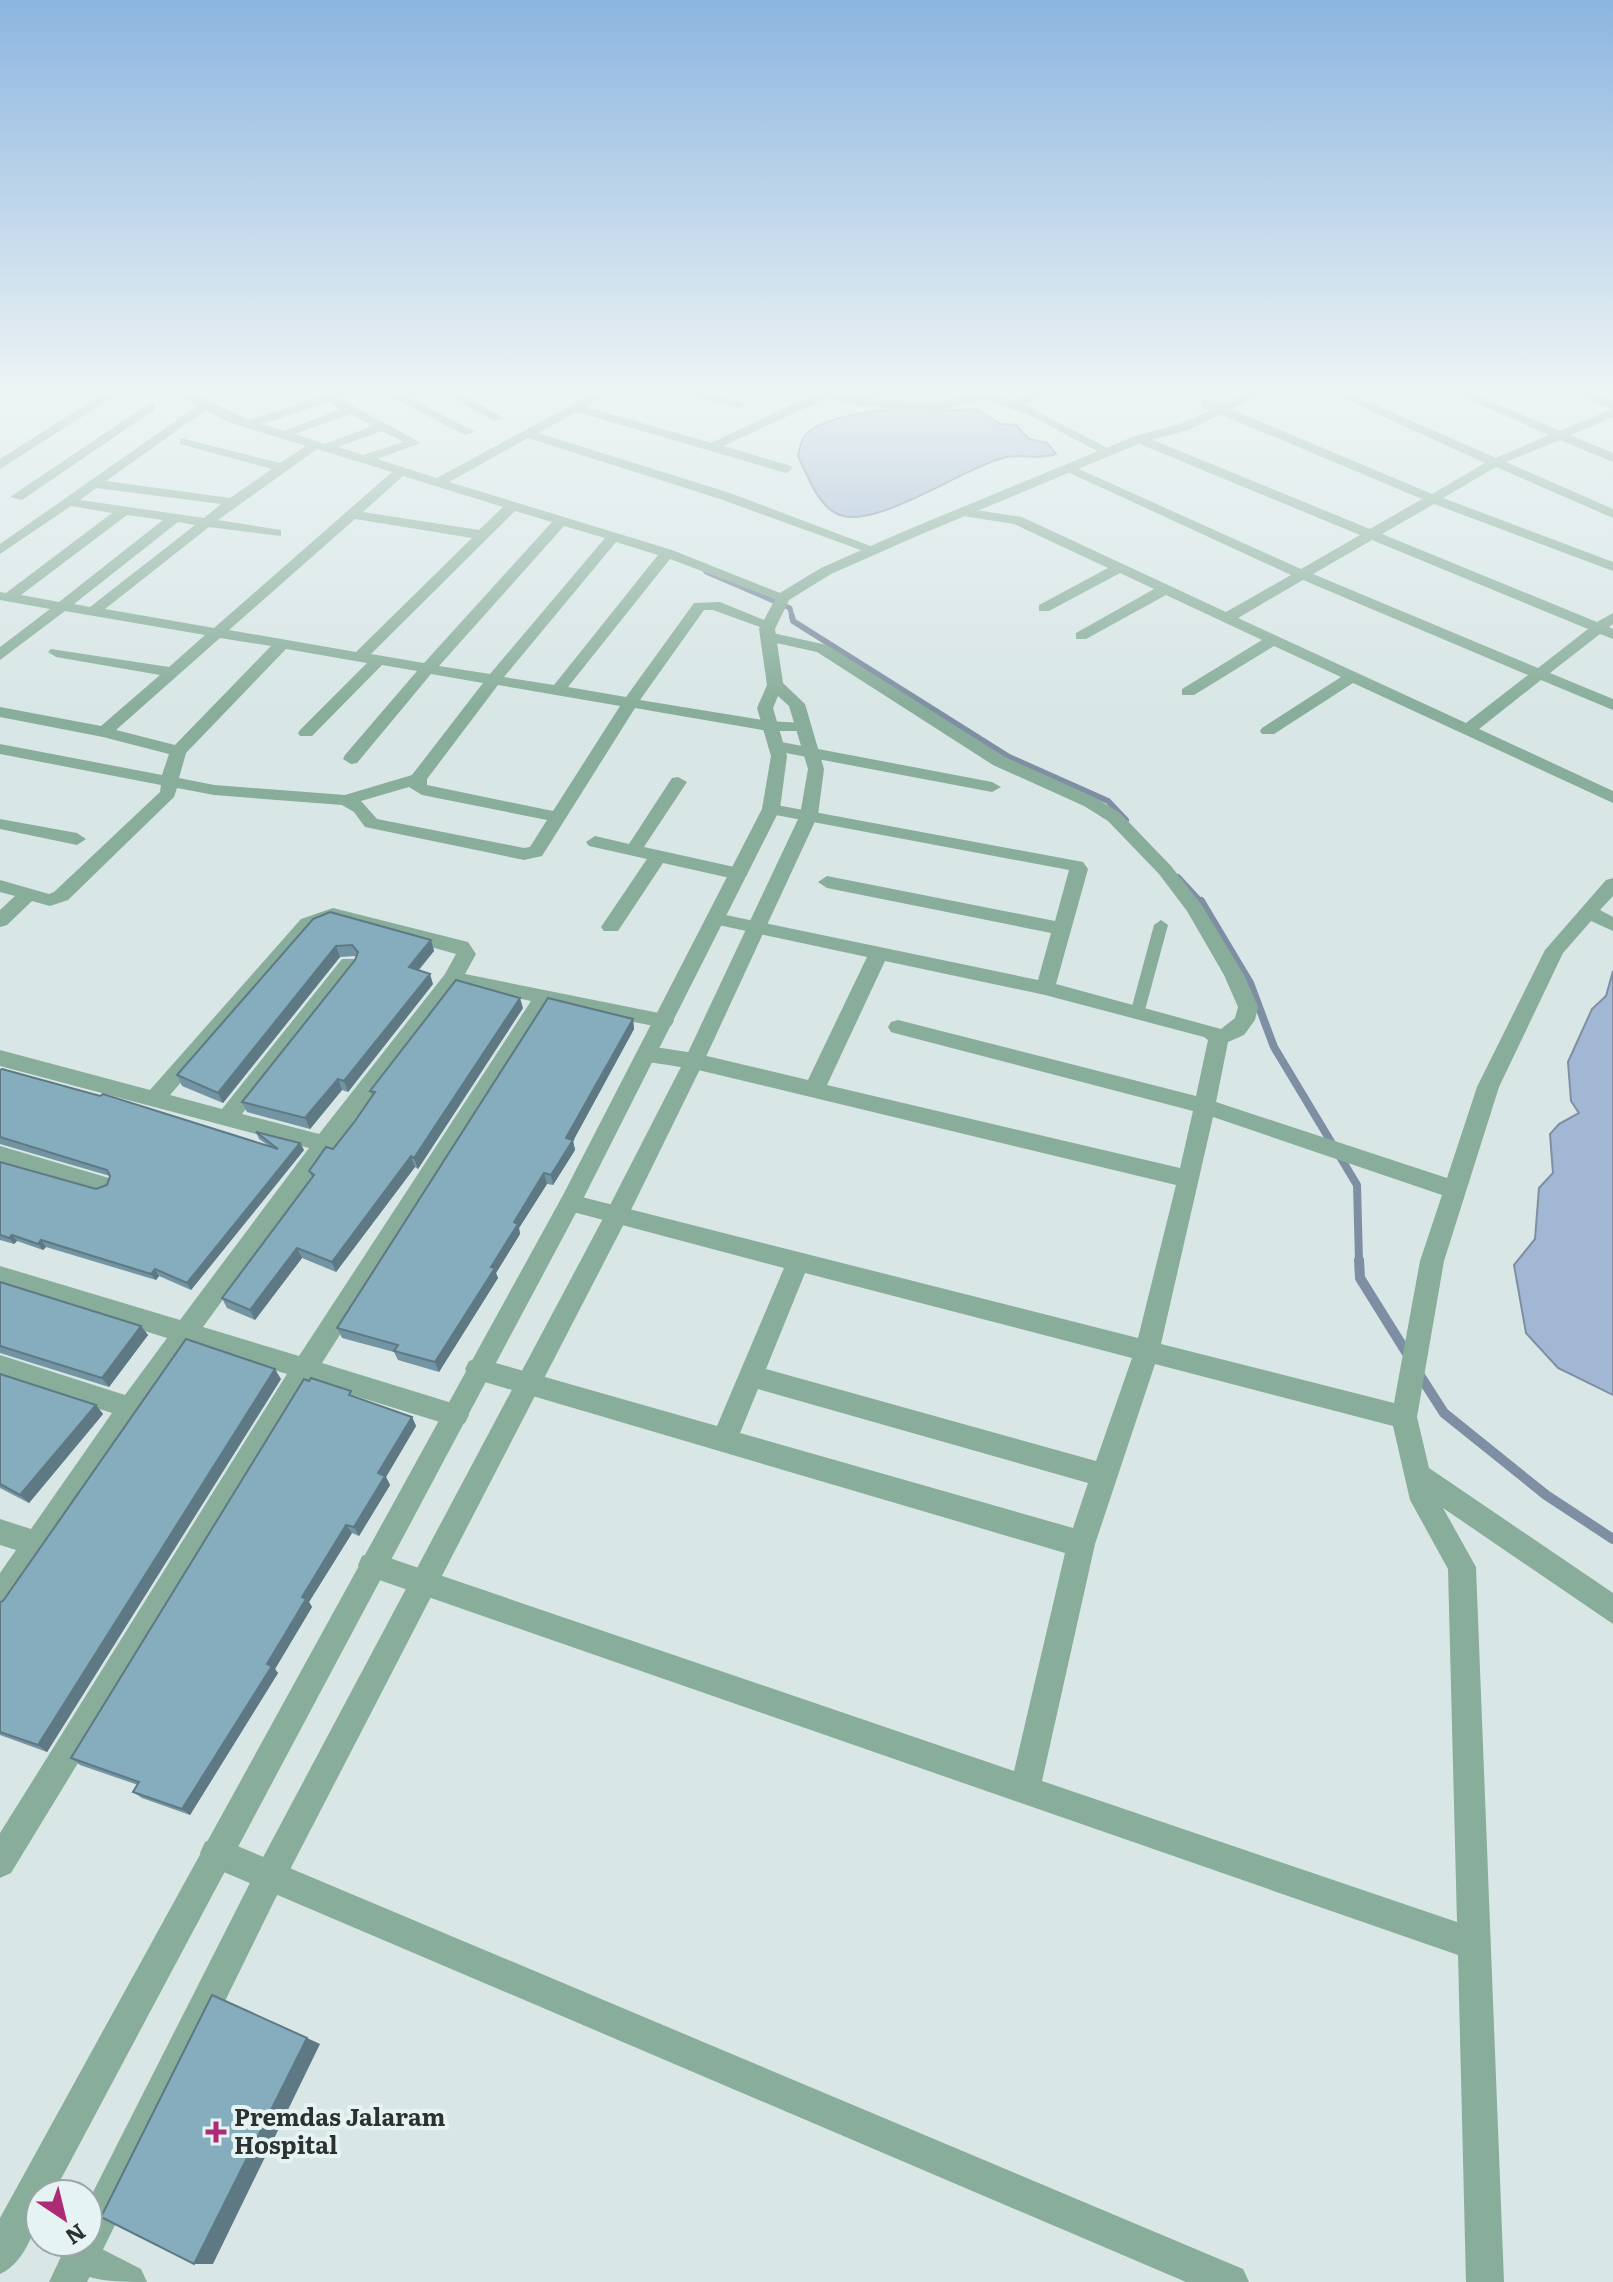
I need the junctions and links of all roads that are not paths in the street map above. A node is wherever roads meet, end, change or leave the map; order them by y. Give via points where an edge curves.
1 (76, 496) edge
2 (191, 496) edge
3 (241, 496) edge
4 (371, 496) edge
5 (481, 496) edge
6 (726, 496) edge
7 (1001, 496) edge
8 (1006, 496) edge
9 (1128, 496) edge
10 (1280, 496) edge
11 (1428, 496) edge
12 (1434, 496) edge
13 (1572, 496) edge
14 (1431, 498) junction
15 (68, 502) junction
16 (233, 502) junction
17 (512, 506) junction
18 (123, 511) junction
19 (963, 512) junction
20 (350, 514) junction
21 (1613, 514) edge
22 (176, 517) junction
23 (562, 519) junction
24 (1017, 520) junction
25 (209, 521) junction
26 (276, 533) dead end
27 (482, 535) junction
28 (1368, 536) junction
29 (613, 537) junction
30 (0, 550) edge
31 (874, 550) junction
32 (667, 553) junction
33 (1613, 567) edge
34 (1119, 568) junction
35 (1301, 574) junction
36 (1164, 590) junction
37 (4, 597) edge
38 (782, 599) junction
39 (61, 606) junction
40 (1044, 608) dead end
41 (92, 612) junction
42 (1613, 617) edge
43 (1225, 619) junction
44 (768, 628) junction
45 (1606, 631) edge
46 (215, 633) junction
47 (1081, 636) dead end
48 (1273, 640) junction
49 (282, 644) junction
50 (56, 652) dead end
51 (0, 655) edge
52 (359, 657) junction
53 (378, 660) junction
54 (428, 668) junction
55 (172, 672) junction
56 (1541, 675) junction
57 (1351, 677) junction
58 (494, 679) junction
59 (775, 685) junction
60 (558, 690) junction
61 (1188, 692) dead end
62 (630, 703) junction
63 (1613, 705) edge
64 (0, 712) edge
65 (1467, 730) junction
66 (1268, 731) dead end
67 (104, 732) junction
68 (306, 733) dead end
69 (772, 736) junction
70 (808, 740) junction
71 (0, 749) edge
72 (179, 751) junction
73 (351, 759) dead end
74 (418, 779) junction
75 (678, 782) dead end
76 (170, 783) junction
77 (992, 787) dead end
78 (1613, 798) edge
79 (346, 800) junction
80 (771, 809) junction
81 (809, 815) junction
82 (558, 817) junction
83 (0, 824) edge
84 (77, 839) dead end
85 (595, 842) dead end
86 (633, 851) junction
87 (658, 856) junction
88 (739, 874) junction
89 (827, 882) dead end
90 (1613, 884) edge
91 (0, 886) edge
92 (29, 894) junction
93 (1601, 918) edge
94 (716, 919) junction
95 (0, 921) edge
96 (1161, 925) dead end
97 (611, 927) dead end
98 (758, 927) junction
99 (1061, 929) junction
100 (879, 952) junction
101 (349, 964) edge
102 (453, 978) junction
103 (1045, 988) junction
104 (544, 997) junction
105 (1138, 1010) junction
106 (664, 1021) junction
107 (898, 1027) dead end
108 (1219, 1038) junction
109 (648, 1054) junction
110 (0, 1058) edge
111 (694, 1061) junction
112 (813, 1091) junction
113 (155, 1098) junction
114 (1204, 1106) junction
115 (228, 1117) junction
116 (324, 1144) junction
117 (0, 1155) edge
118 (1189, 1179) junction
119 (101, 1184) edge
120 (1455, 1190) junction
121 (570, 1203) junction
122 (616, 1216) junction
123 (798, 1262) junction
124 (0, 1276) edge
125 (188, 1333) junction
126 (1147, 1350) junction
127 (0, 1366) edge
128 (305, 1368) junction
129 (478, 1369) junction
130 (751, 1376) junction
131 (527, 1383) junction
132 (130, 1408) junction
133 (456, 1415) junction
134 (1404, 1417) junction
135 (724, 1440) junction
136 (1104, 1475) junction
137 (1418, 1476) junction
138 (0, 1532) edge
139 (38, 1544) junction
140 (1081, 1544) junction
141 (372, 1565) junction
142 (424, 1583) junction
143 (0, 1597) edge
144 (1613, 1610) edge
145 (1025, 1790) junction
146 (216, 1853) junction
147 (0, 1862) edge
148 (270, 1876) junction
149 (1473, 1944) junction
150 (104, 2210) edge
151 (0, 2255) edge
152 (85, 2258) edge
153 (128, 2282) edge
154 (1230, 2282) edge
155 (1485, 2282) edge

1 - 15 street
2 - 16 street
3 - 16 street
4 - 20 street
5 - 17 street
6 - 31 street
7 - 19 street
8 - 24 street
9 - 35 street
10 - 28 street
11 - 14 street
12 - 14 street
13 - 21 street
14 - 28 street
14 - 33 street
15 - 18 street
15 - 30 street
16 - 25 street
17 - 23 street
17 - 27 street
18 - 22 street
18 - 37 street
19 - 24 street
19 - 31 street
20 - 27 street
20 - 46 street
22 - 25 street
22 - 39 street
23 - 29 street
23 - 54 street
24 - 34 street
25 - 26 street
25 - 41 street
27 - 52 street
28 - 35 street
28 - 45 street
29 - 32 street
29 - 58 street
31 - 38 street via 799,585
32 - 38 street
32 - 60 street
34 - 36 street
34 - 40 street
35 - 43 street
35 - 56 street
36 - 43 street
36 - 47 street
37 - 39 street
38 - 44 street
39 - 41 street
39 - 51 street
41 - 46 street
42 - 45 street
43 - 48 street
44 - 59 street
44 - 62 street via 715,605 699,606
44 - 108 street via 822,648 999,761 1114,817 1175,883 1234,975 1248,1007 1245,1020
45 - 56 street
46 - 49 street
46 - 55 street
48 - 57 street
48 - 61 street
49 - 52 street
49 - 72 street
50 - 55 street
52 - 53 street
53 - 54 street
53 - 68 street
54 - 58 street
54 - 73 street
55 - 67 street
56 - 63 street
56 - 65 street
57 - 65 street
57 - 66 street
58 - 60 street
58 - 74 street
59 - 69 street via 765,708
59 - 70 street via 797,704
60 - 62 street
62 - 69 street
62 - 82 street
64 - 67 street
65 - 78 street
67 - 72 street
69 - 70 street
69 - 70 street
69 - 80 street via 779,756
70 - 77 street
70 - 81 street via 816,769
71 - 76 street
72 - 76 street
74 - 79 street
74 - 82 street via 418,787 430,793
75 - 86 street
76 - 79 street
76 - 92 street via 168,793 61,896 50,900
79 - 82 street via 371,823 524,854 536,852
80 - 81 street
80 - 88 street
81 - 98 street
81 - 99 street via 1077,866
83 - 84 street
85 - 86 street
86 - 87 street
87 - 88 street
87 - 97 street
88 - 94 street
89 - 99 street
90 - 93 street
91 - 92 street
92 - 95 street
93 - 120 street via 1555,950 1495,1073
94 - 98 street
94 - 106 street
96 - 105 lane
98 - 100 street
98 - 111 street
99 - 103 street
100 - 103 street
100 - 112 street
101 - 115 street
102 - 104 street
102 - 113 street via 466,954 461,947 333,914 316,918
102 - 116 street
103 - 105 street
104 - 106 street
104 - 128 street
105 - 108 street via 1211,1031
106 - 109 street
107 - 114 street
108 - 114 street
109 - 111 street
109 - 121 street
110 - 113 street
111 - 112 street
111 - 122 street
112 - 118 street
113 - 115 street
114 - 118 street
114 - 120 street
115 - 116 street
116 - 125 street
117 - 119 street
118 - 126 street
120 - 134 street via 1432,1261
121 - 122 street
121 - 129 street
122 - 123 street
122 - 131 street
123 - 126 street
123 - 130 street
124 - 125 street
125 - 128 street
125 - 132 street
126 - 134 street
126 - 136 street
127 - 132 street
128 - 133 street
128 - 147 street
129 - 131 street
129 - 133 street
130 - 135 street
130 - 136 street
131 - 135 street
131 - 142 street
132 - 139 street
133 - 141 street
134 - 137 street
135 - 140 street
136 - 140 street
137 - 144 street
137 - 149 street via 1423,1500 1462,1567
138 - 139 street
139 - 143 street
140 - 145 street
141 - 142 street
141 - 146 street
142 - 145 street
142 - 148 street
145 - 149 street
146 - 148 street
146 - 151 street
148 - 150 street
148 - 154 street
149 - 155 street
152 - 153 street

